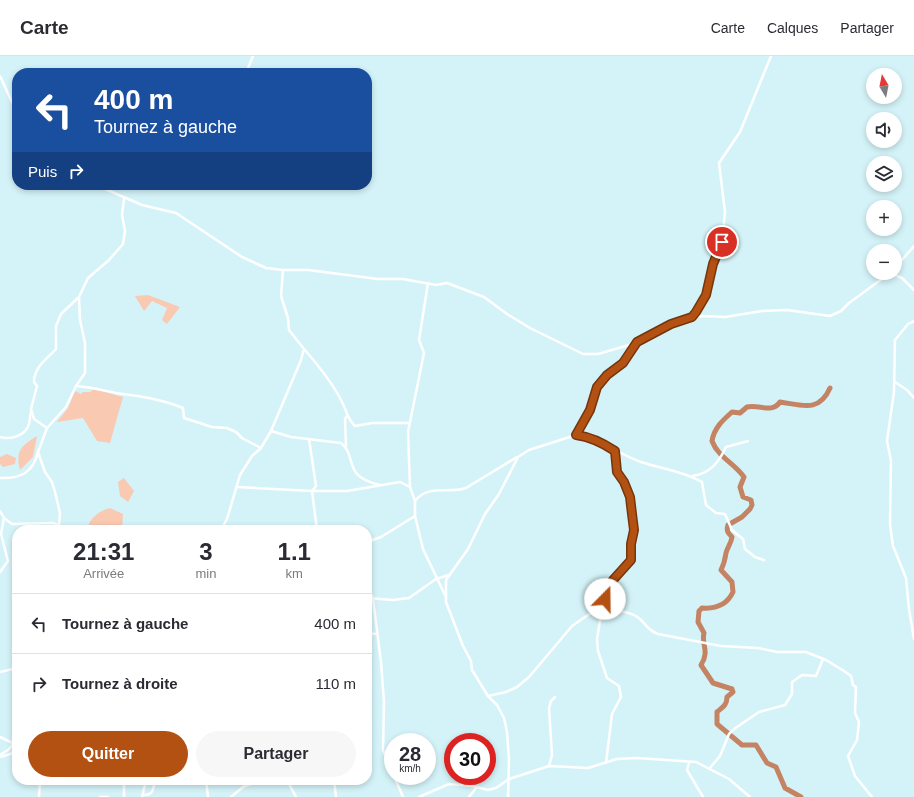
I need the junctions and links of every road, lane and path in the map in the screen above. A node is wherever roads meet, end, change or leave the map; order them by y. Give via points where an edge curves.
1 (253, 56) edge
2 (771, 56) edge
3 (248, 68) edge
4 (0, 76) edge
5 (12, 102) edge
6 (107, 190) edge
7 (124, 198) junction
8 (914, 246) edge
9 (902, 260) edge
10 (283, 270) junction
11 (902, 278) edge
12 (880, 280) edge
13 (428, 283) junction
14 (914, 290) edge
15 (79, 297) junction
16 (692, 317) junction
17 (914, 321) edge
18 (637, 342) junction
19 (304, 349) junction
20 (895, 381) junction
21 (76, 386) junction
22 (914, 398) edge
23 (32, 409) junction
24 (347, 416) junction
25 (409, 422) junction
26 (47, 428) junction
27 (270, 431) junction
28 (576, 435) junction
29 (0, 437) edge
30 (309, 439) junction
31 (748, 441) dead end
32 (346, 446) junction
33 (261, 448) junction
34 (615, 451) junction
35 (38, 452) junction
36 (518, 457) junction
37 (692, 476) junction
38 (0, 478) edge
39 (381, 485) junction
40 (236, 487) junction
41 (410, 487) junction
42 (312, 492) junction
43 (415, 501) junction
44 (0, 511) edge
45 (415, 516) junction
46 (4, 518) junction
47 (59, 525) joint
48 (224, 525) edge
49 (316, 525) edge
50 (372, 540) edge
51 (764, 560) dead end
52 (0, 572) edge
53 (449, 575) junction
54 (436, 579) junction
55 (445, 595) junction
56 (372, 599) joint
57 (598, 608) junction
58 (372, 634) edge
59 (377, 634) junction
60 (914, 639) edge
61 (823, 660) junction
62 (12, 669) edge
63 (0, 672) edge
64 (488, 696) junction
65 (555, 697) dead end
66 (0, 737) edge
67 (12, 742) edge
68 (12, 747) edge
69 (384, 752) edge
70 (12, 753) edge
71 (0, 756) edge
72 (689, 762) junction
73 (606, 763) junction
74 (549, 766) junction
75 (709, 769) junction
76 (509, 779) junction
77 (40, 785) edge
78 (124, 785) edge
79 (145, 785) edge
80 (155, 785) edge
81 (207, 785) edge
82 (248, 785) edge
83 (290, 785) edge
84 (335, 785) edge
85 (398, 785) edge
86 (476, 788) junction
87 (143, 796) edge
88 (425, 796) edge
89 (39, 797) edge
90 (100, 797) edge
91 (108, 797) edge
92 (124, 797) edge
93 (208, 797) edge
94 (231, 797) edge
95 (296, 797) edge
96 (336, 797) edge
97 (403, 797) edge
98 (419, 797) edge
99 (468, 797) edge
100 (508, 797) edge
101 (703, 797) edge
102 (750, 797) edge
103 (872, 797) edge

1 - 3 street
2 - 16 street via 740,132 719,163 725,212 722,242 713,264 706,295
4 - 5 street
6 - 7 street
7 - 10 street via 176,213 242,257 266,268
7 - 15 street via 123,244 88,278
8 - 9 street
10 - 13 street via 308,270 378,279 403,278
10 - 19 street via 281,296 289,330
11 - 14 street
12 - 16 street via 840,312 830,316 787,310 725,317
13 - 18 street via 447,283 484,297 530,328 583,354 598,354
13 - 25 street via 419,340 424,354
15 - 21 street via 85,343 85,373
15 - 23 street via 61,314 56,326 56,349 35,373 34,382 37,386
16 - 18 street via 671,324
17 - 20 street via 894,340
18 - 28 street via 623,363 607,375 597,387 590,410
19 - 24 street via 322,370 342,402
19 - 27 street
20 - 22 street
20 - 60 street via 887,441 891,461 890,524 893,546 906,578
21 - 26 street via 66,407
21 - 33 street via 174,404 183,408 184,418 212,427 227,428
23 - 26 street via 34,419
23 - 29 street via 29,426 19,436 9,439
24 - 25 street via 355,426
24 - 32 street
25 - 41 street
26 - 35 street
27 - 30 street
27 - 33 street
28 - 34 street via 604,443
28 - 36 street via 529,450
30 - 32 street via 341,443
30 - 42 street via 316,486
31 - 37 street via 726,447 718,462 707,471
32 - 39 street via 352,467 358,475
33 - 40 street via 252,456
34 - 37 street via 641,462
34 - 57 street via 617,472 630,497 634,530 631,560 613,580
35 - 38 street via 36,461 23,474 18,477
35 - 47 street via 55,492 60,513
36 - 43 street via 466,488 428,492
36 - 53 street via 468,549
37 - 51 street via 702,482 706,505 716,512 725,514 732,530 743,538 746,549 755,557
39 - 41 street via 400,482
39 - 42 street via 347,491
40 - 42 street
40 - 48 street
41 - 43 street
42 - 49 street
43 - 45 street
44 - 46 street
45 - 50 street
45 - 54 street via 423,549
46 - 47 street via 12,524
46 - 52 street via 1,534 8,561
53 - 54 street
53 - 55 street
54 - 55 street
54 - 56 street via 409,598
55 - 64 street via 450,615 471,660 472,670
56 - 59 street
57 - 61 street via 634,616 650,632 658,634 721,646 777,652 806,652
57 - 64 street via 572,626 529,677 517,687
57 - 73 street via 601,615 598,651 607,678 619,686 621,697 612,714
58 - 59 street
59 - 69 street via 384,702
61 - 75 street via 816,676 802,675 792,682 792,694 785,705 759,712 729,734 720,756
61 - 103 street via 851,676 856,687 855,713 859,722 857,740 848,756 855,776
62 - 63 street
64 - 76 street via 501,711 507,732
65 - 74 street via 549,708 552,755
66 - 67 street
68 - 71 street
70 - 71 street
72 - 73 street via 637,758 617,759
72 - 75 street via 696,762
72 - 101 street via 688,770
73 - 74 street via 588,768
74 - 76 street
75 - 102 street via 729,779
76 - 86 street via 496,788
76 - 100 street
77 - 89 street
78 - 92 street
79 - 87 street
80 - 87 street via 153,792
81 - 93 street
82 - 94 street
83 - 95 street
84 - 96 street
85 - 97 street
86 - 88 street via 449,784
86 - 99 street
88 - 98 street
90 - 91 street

